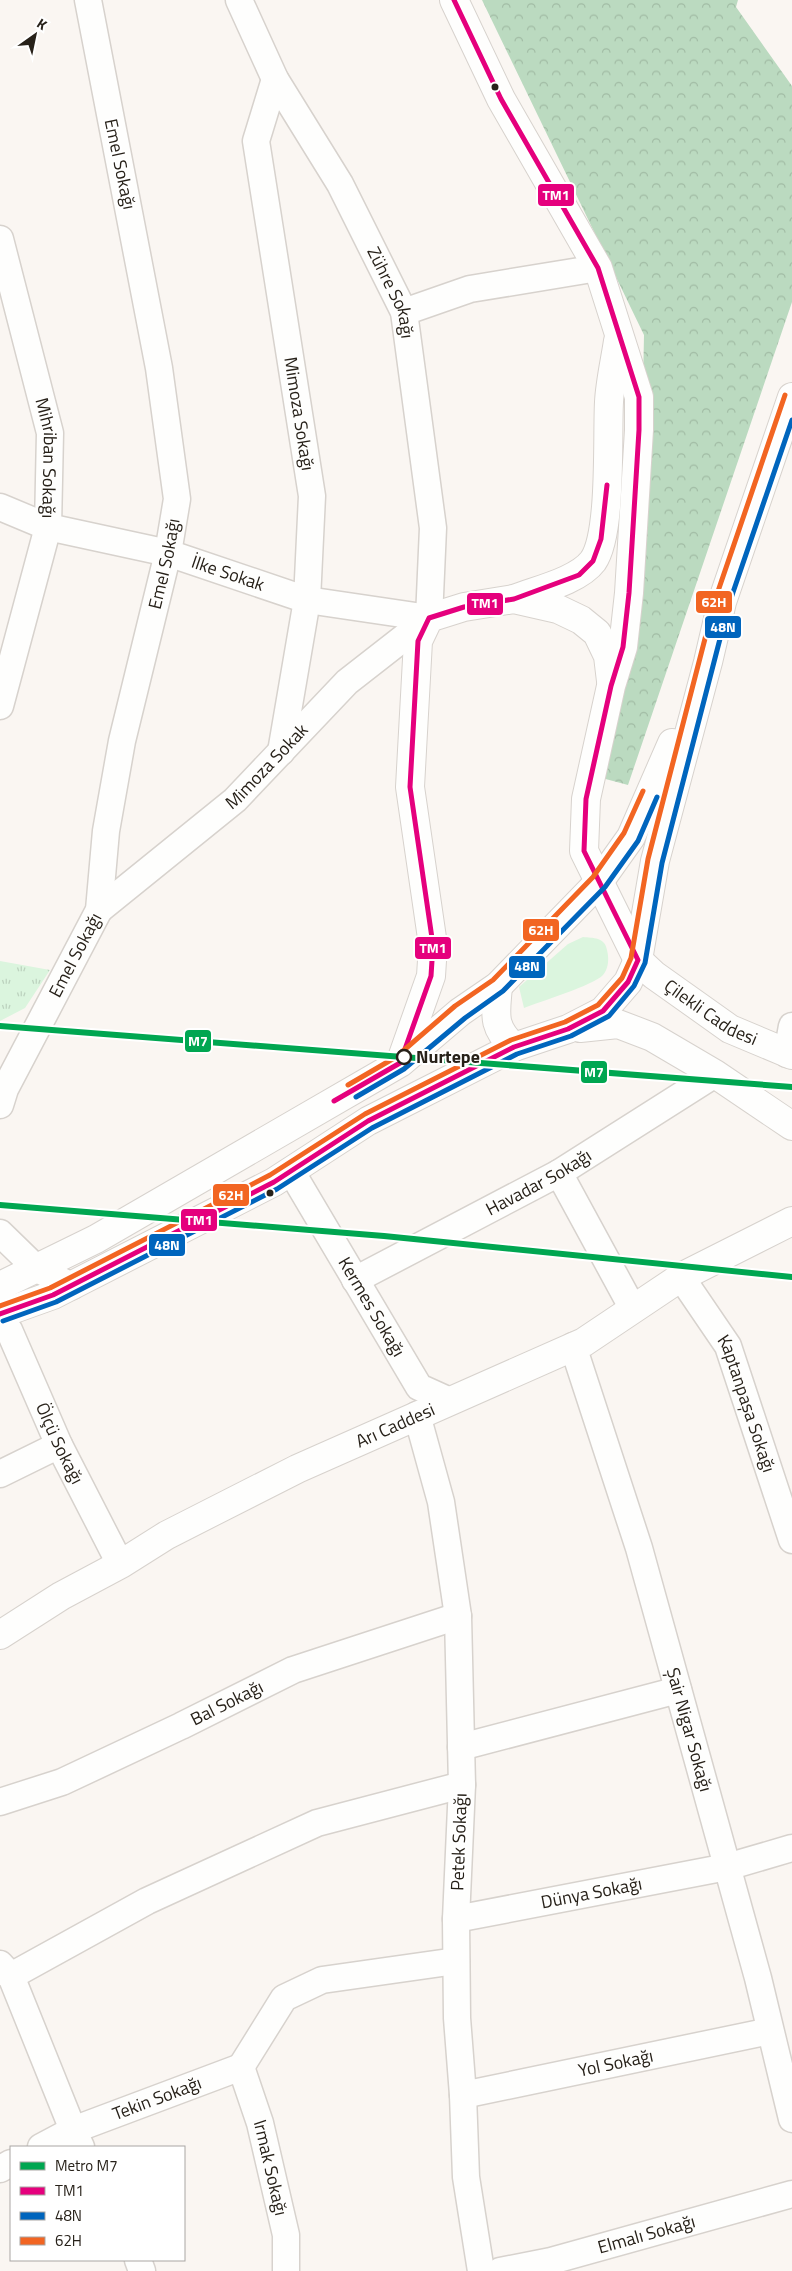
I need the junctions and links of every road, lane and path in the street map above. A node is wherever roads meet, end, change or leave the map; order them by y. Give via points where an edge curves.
1 (88, 0) edge
2 (239, 0) edge
3 (454, 0) edge
4 (276, 79) junction
5 (0, 239) edge
6 (598, 268) junction
7 (404, 312) junction
8 (619, 337) junction
9 (792, 397) edge
10 (0, 507) edge
11 (48, 527) junction
12 (168, 553) junction
13 (514, 598) junction
14 (307, 600) junction
15 (429, 618) junction
16 (708, 662) junction
17 (611, 686) junction
18 (0, 706) edge
19 (281, 752) junction
20 (592, 890) junction
21 (99, 910) junction
22 (638, 960) junction
23 (498, 986) junction
24 (792, 1026) edge
25 (568, 1029) junction
26 (514, 1046) junction
27 (789, 1054) edge
28 (400, 1063) junction
29 (714, 1074) junction
30 (0, 1105) edge
31 (792, 1126) edge
32 (291, 1171) junction
33 (559, 1172) junction
34 (792, 1220) edge
35 (0, 1233) edge
36 (37, 1269) junction
37 (681, 1277) junction
38 (355, 1280) junction
39 (0, 1286) edge
40 (72, 1286) junction
41 (633, 1309) junction
42 (4, 1322) edge
43 (573, 1346) junction
44 (450, 1401) junction
45 (417, 1415) junction
46 (59, 1445) junction
47 (0, 1474) edge
48 (792, 1540) edge
49 (115, 1554) dead end
50 (458, 1616) junction
51 (0, 1634) edge
52 (678, 1690) junction
53 (461, 1747) junction
54 (462, 1785) junction
55 (0, 1802) edge
56 (792, 1848) edge
57 (727, 1867) junction
58 (456, 1919) junction
59 (456, 1961) junction
60 (4, 1970) edge
61 (770, 2031) junction
62 (241, 2068) junction
63 (463, 2095) junction
64 (792, 2119) edge
65 (77, 2139) edge
66 (46, 2146) edge
67 (792, 2194) edge
68 (286, 2271) edge
69 (481, 2271) edge
70 (500, 2271) edge

1 - 12 street, Emel Sokağı via 159,368 177,499
2 - 4 street, Zühre Sokağı
3 - 6 street via 501,99
4 - 7 street, Zühre Sokağı via 340,184
4 - 14 street, Mimoza Sokağı via 256,141 312,496
5 - 11 street, Mihriban Sokağı via 50,433
6 - 7 street via 470,289
6 - 8 street
7 - 15 street, Zühre Sokağı via 433,528
8 - 13 street via 609,400 607,493 601,539 593,561 579,575
8 - 17 street via 639,397 640,430 623,647
9 - 16 street via 722,602
10 - 11 street, İlke Sokak
11 - 12 street, İlke Sokak
11 - 18 street, Mihriban Sokağı
12 - 14 street, İlke Sokak
12 - 21 street, Emel Sokağı via 122,741 106,831
13 - 15 street via 464,606
13 - 17 street via 558,609 581,620 597,633 608,656
14 - 15 street, İlke Sokak
14 - 19 street, Mimoza Sokağı
15 - 19 street, Mimoza Sokak via 347,682
15 - 28 street via 418,641 410,786 433,945 431,976
16 - 20 street via 631,837
16 - 22 street via 654,860
17 - 20 street via 586,800 584,851
19 - 21 street, Mimoza Sokak via 235,800
20 - 22 street via 620,922
20 - 23 street
21 - 30 street, Emel Sokağı via 5,1088
22 - 25 street via 628,982 603,1011
22 - 27 street, Çilekli Caddesi via 730,1029
23 - 26 street via 495,1018 504,1038
23 - 28 street via 460,1012
24 - 27 street
25 - 26 street
25 - 29 street via 618,1024 652,1037
26 - 32 street via 368,1121
28 - 36 street via 96,1239
29 - 31 street
29 - 33 street, Havadar Sokağı
32 - 38 street, Kermes Sokağı
32 - 40 street
33 - 38 street, Havadar Sokağı
33 - 41 street
34 - 37 street, Arı Caddesi
35 - 36 street
36 - 39 street
36 - 40 street
37 - 41 street, Arı Caddesi
37 - 48 street, Kaptanpaşa Sokağı via 728,1346
38 - 44 street, Kermes Sokağı via 418,1387
40 - 42 street
41 - 43 street, Arı Caddesi
42 - 46 street, Ölçü Sokağı
43 - 44 street, Arı Caddesi
43 - 52 street, Şair Nigar Sokağı via 639,1548
44 - 45 street, Arı Caddesi
45 - 50 street, Petek Sokağı via 441,1502
45 - 51 street, Arı Caddesi via 297,1469 167,1535
46 - 47 street
46 - 49 street, Ölçü Sokağı
50 - 53 street, Petek Sokağı
50 - 55 street, Bal Sokağı via 293,1670 62,1782
52 - 53 street
52 - 57 street, Şair Nigar Sokağı
53 - 54 street, Petek Sokağı
54 - 58 street, Petek Sokağı
54 - 60 street via 317,1822
56 - 57 street, Dünya Sokağı
57 - 58 street, Dünya Sokağı
57 - 61 street, Şair Nigar Sokağı
58 - 59 street, Petek Sokağı
59 - 62 street via 322,1980 284,1998
59 - 63 street, Petek Sokağı
60 - 65 street
61 - 63 street, Yol Sokağı
61 - 64 street, Şair Nigar Sokağı
62 - 65 street, Tekin Sokağı
62 - 68 street, Irmak Sokağı via 260,2124 286,2235
63 - 69 street, Petek Sokağı via 466,2177
65 - 66 street, Tekin Sokağı
67 - 70 street, Elmalı Sokağı via 550,2261

